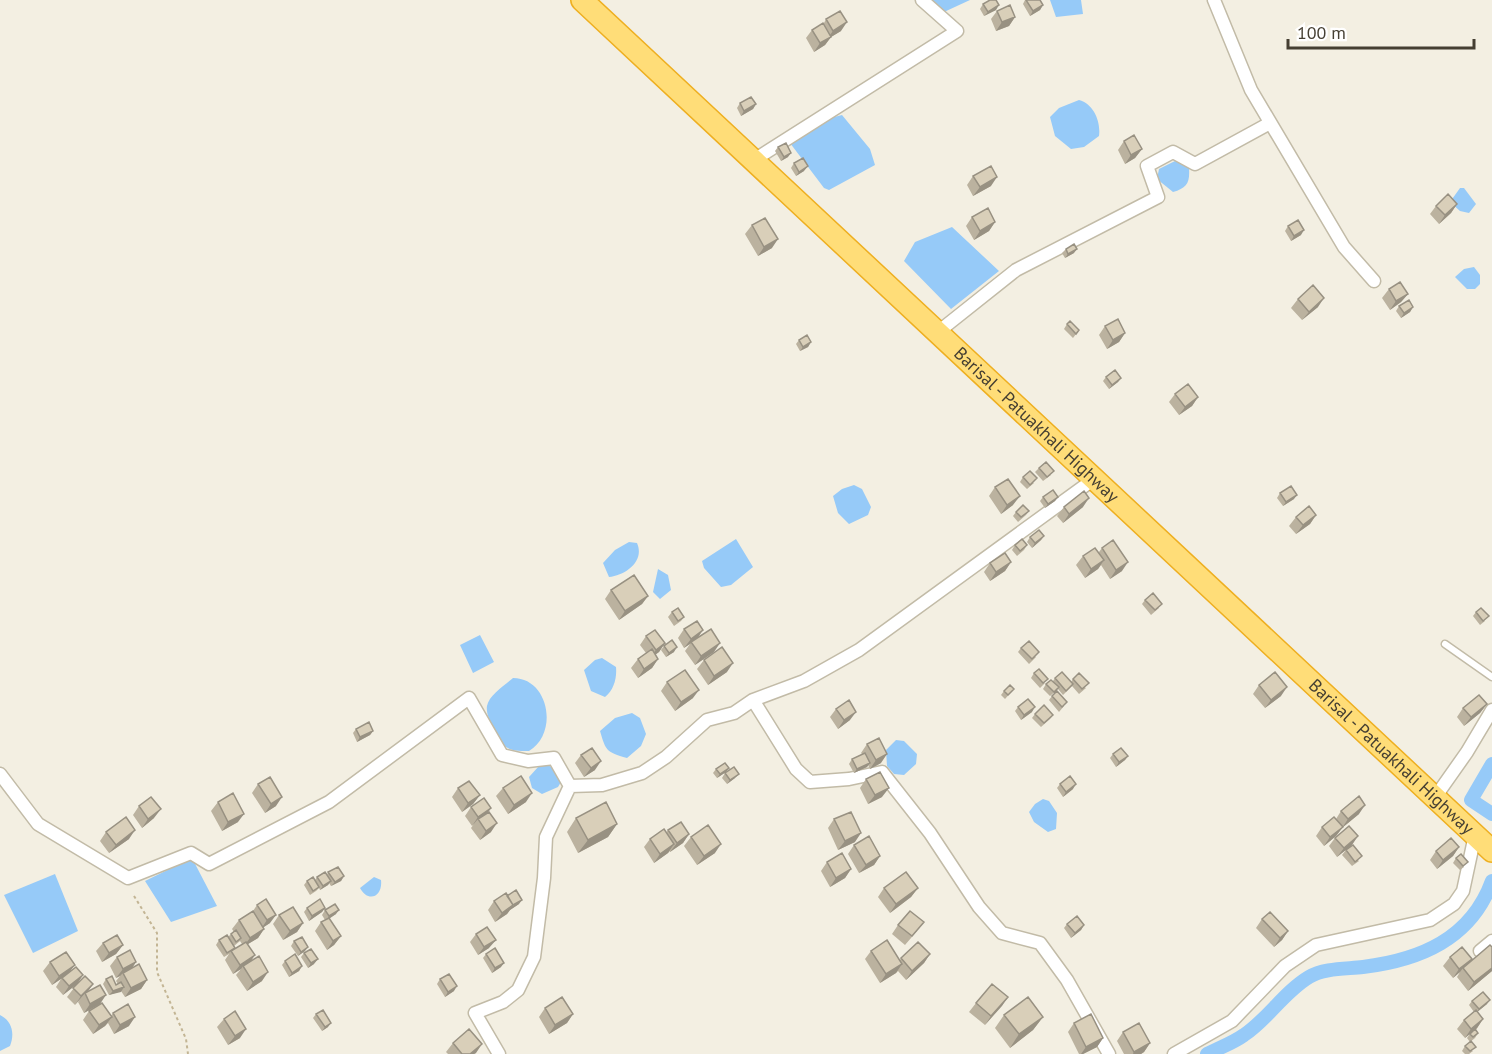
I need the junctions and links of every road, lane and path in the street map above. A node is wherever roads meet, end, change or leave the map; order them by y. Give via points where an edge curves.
1 (582, 0) edge
2 (922, 0) edge
3 (1214, 0) edge
4 (1270, 123) junction
5 (754, 160) junction
6 (1374, 281) dead end
7 (938, 332) junction
8 (1094, 478) junction
9 (1445, 644) dead end
10 (1492, 678) edge
11 (753, 700) junction
12 (1492, 710) edge
13 (0, 774) edge
14 (570, 786) junction
15 (1436, 796) junction
16 (1484, 843) edge
17 (134, 896) dead end
18 (1492, 941) edge
19 (1480, 951) edge
20 (188, 1054) edge
21 (499, 1054) edge
22 (1109, 1054) edge
23 (1174, 1054) edge

1 - 5 highway, Barisal - Patuakhali Highway
2 - 5 street via 957,31
3 - 4 street via 1251,90
4 - 6 street via 1344,248
4 - 7 street via 1195,164 1173,152 1147,166 1158,197 1016,270
5 - 7 highway, Barisal - Patuakhali Highway
7 - 8 highway, Barisal - Patuakhali Highway
8 - 11 street via 859,650 804,681
8 - 15 highway, Barisal - Patuakhali Highway
9 - 10 lane
11 - 14 street via 734,713 707,720 666,758 642,773 602,785
11 - 22 street via 796,769 810,782 882,772 1002,933 1040,943 1067,980
12 - 15 street
13 - 14 street via 39,824 128,878 191,853 209,864 328,802 469,698 502,756 528,761 554,758
14 - 21 street via 546,837 534,957 518,990 503,1002 475,1013
15 - 16 highway, Barisal - Patuakhali Highway
16 - 23 street via 1454,904 1430,920 1316,945 1285,966 1232,1021
17 - 20 path via 157,933 156,972 186,1039
18 - 19 street

